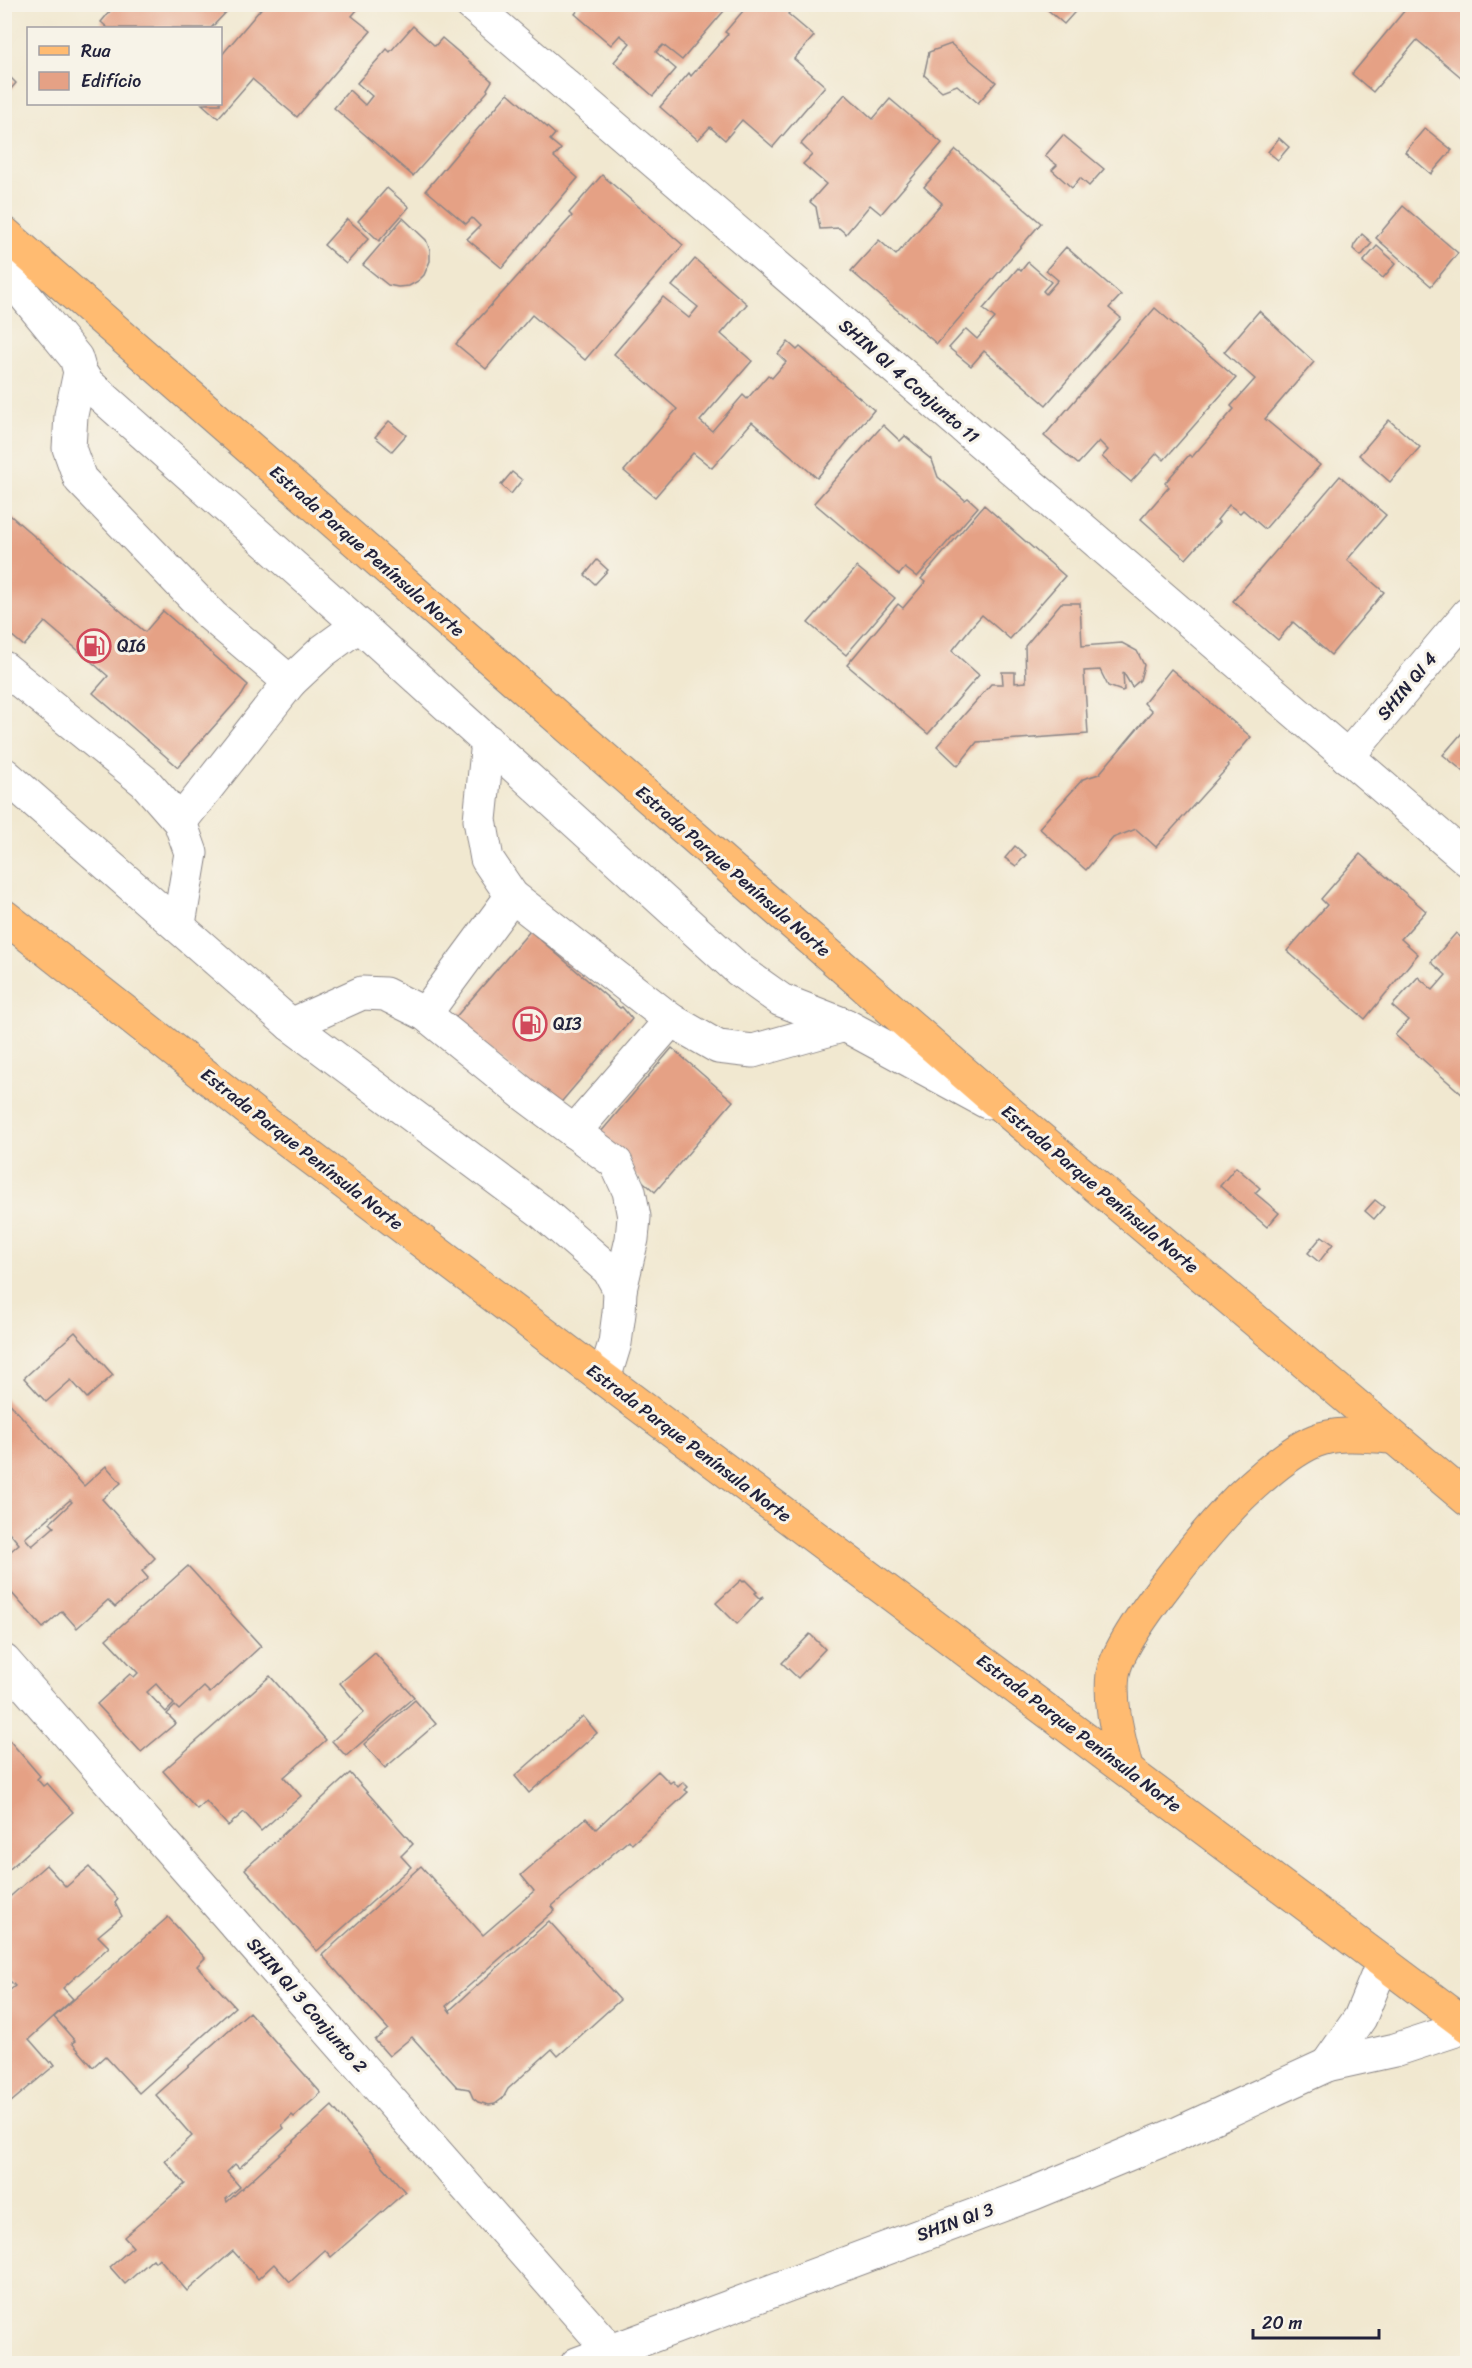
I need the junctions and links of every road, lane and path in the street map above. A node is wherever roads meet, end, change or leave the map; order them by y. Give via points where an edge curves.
1 (471, 4) edge
2 (4, 233) edge
3 (4, 270) edge
4 (80, 372) junction
5 (1467, 614) edge
6 (359, 625) junction
7 (4, 668) edge
8 (290, 682) junction
9 (488, 741) junction
10 (1347, 757) junction
11 (4, 774) edge
12 (180, 822) junction
13 (1467, 860) edge
14 (512, 896) junction
15 (4, 916) edge
16 (178, 924) junction
17 (425, 1014) junction
18 (671, 1020) junction
19 (291, 1025) junction
20 (845, 1025) junction
21 (1012, 1115) junction
22 (574, 1132) junction
23 (620, 1290) junction
24 (603, 1379) junction
25 (1392, 1437) junction
26 (1467, 1500) edge
27 (4, 1661) edge
28 (1126, 1768) junction
29 (1383, 1962) junction
30 (1467, 2026) edge
31 (1327, 2065) junction
32 (616, 2357) edge
33 (577, 2364) edge

1 - 10 street, SHIN QI 4 Conjunto 11
2 - 21 main road, Estrada Parque Península Norte
3 - 4 street via 76,358
4 - 6 street via 87,383
4 - 8 street via 69,448 80,479 212,616
5 - 10 street, SHIN QI 4
6 - 8 street via 322,651
6 - 9 street
7 - 12 street via 145,782
8 - 12 street
9 - 14 street via 480,820 487,859
9 - 20 street via 739,970 781,1000
10 - 13 street, SHIN QI 4 Conjunto 11
11 - 16 street
12 - 16 street via 190,853
14 - 17 street
14 - 18 street
15 - 24 main road, Estrada Parque Península Norte via 268,1125
16 - 19 street
17 - 19 street via 386,994 362,993
17 - 22 street
18 - 20 street via 718,1047 753,1051
18 - 22 street
19 - 23 street via 542,1212 609,1270
20 - 21 street
21 - 25 main road, Estrada Parque Península Norte
22 - 23 street via 616,1163 629,1191 634,1217
23 - 24 street via 615,1343
24 - 28 main road, Estrada Parque Península Norte
25 - 26 main road, Estrada Parque Península Norte
25 - 28 main road via 1339,1435 1315,1440 1293,1452 1240,1498 1181,1565 1135,1628 1113,1672 1115,1721
27 - 32 street, SHIN QI 3 Conjunto 2
28 - 29 main road, Estrada Parque Península Norte
29 - 30 main road, Estrada Parque Península Norte
29 - 31 street via 1360,2018
30 - 31 street, SHIN QI 3 via 1395,2050
31 - 32 street, SHIN QI 3 via 1179,2133 1034,2193
32 - 33 street, SHIN QI 3

